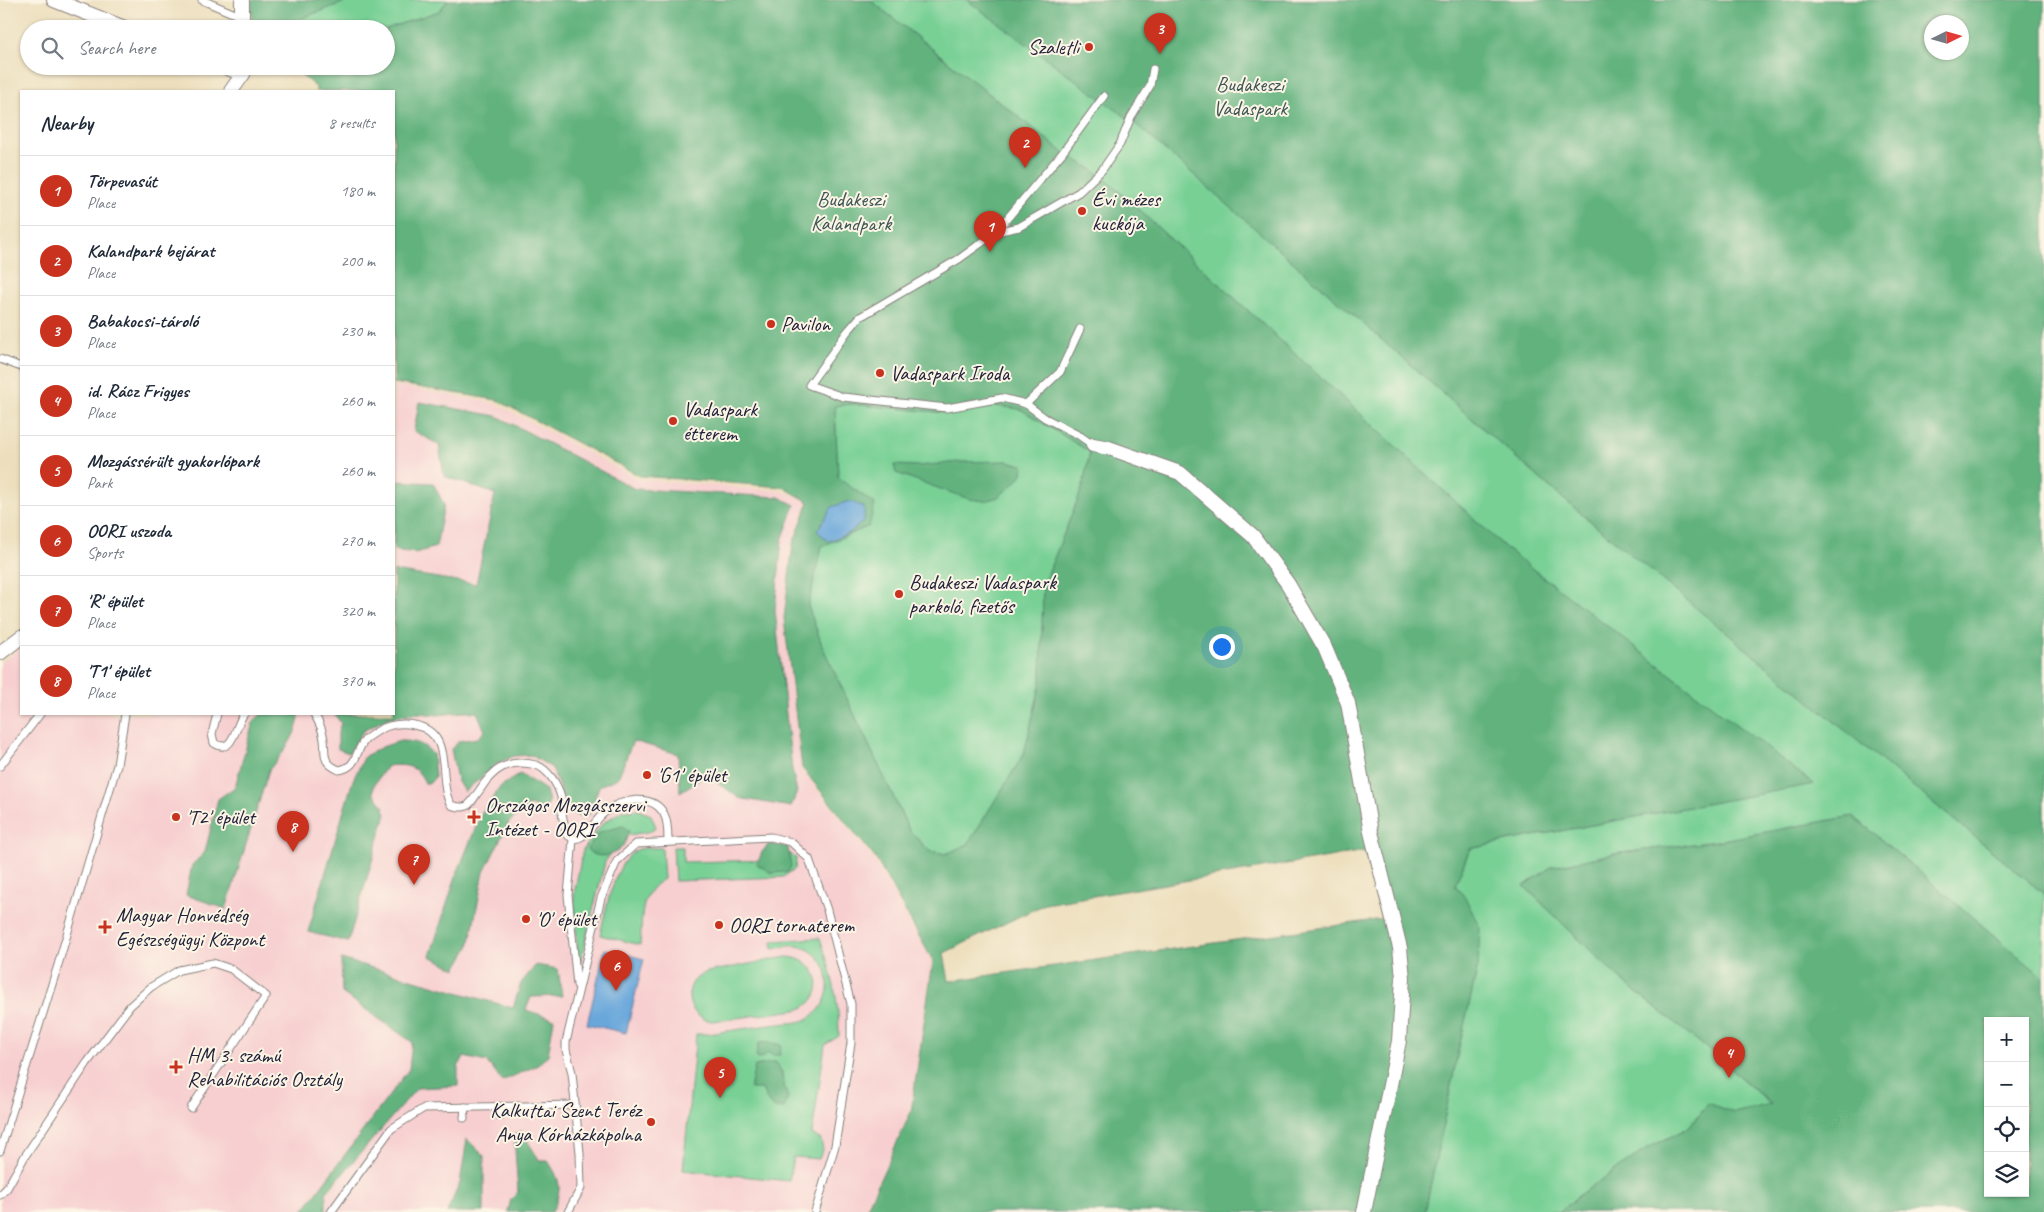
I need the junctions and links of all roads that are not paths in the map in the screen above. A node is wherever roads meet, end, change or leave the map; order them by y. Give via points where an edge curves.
1 (54, 0) edge
2 (202, 0) edge
3 (242, 0) edge
4 (104, 20) edge
5 (237, 20) edge
6 (242, 20) edge
7 (1153, 69) dead end
8 (240, 75) edge
9 (232, 90) edge
10 (1104, 96) dead end
11 (995, 233) junction
12 (1080, 329) dead end
13 (0, 359) edge
14 (20, 367) edge
15 (1026, 404) junction
16 (1093, 445) joint
17 (20, 638) edge
18 (0, 653) edge
19 (39, 715) edge
20 (125, 715) edge
21 (217, 715) edge
22 (243, 715) edge
23 (315, 715) edge
24 (0, 766) edge
25 (573, 839) junction
26 (668, 841) junction
27 (578, 991) junction
28 (575, 1105) junction
29 (500, 1106) junction
30 (465, 1107) junction
31 (190, 1108) dead end
32 (500, 1116) dead end
33 (464, 1118) dead end
34 (0, 1151) edge
35 (0, 1195) edge
36 (331, 1212) edge
37 (568, 1212) edge
38 (815, 1212) edge
39 (1364, 1212) edge

1 - 4 street
2 - 5 lane
3 - 6 street
7 - 11 lane via 1150,86 1131,117 1120,144 1102,170 1079,192 1019,227
8 - 9 street
10 - 11 lane via 1063,152
11 - 15 lane via 860,318 808,385 842,397 947,408 1002,398
12 - 15 lane via 1060,372
13 - 14 lane
15 - 16 lane
16 - 39 street via 1180,473 1253,536 1288,584 1325,648 1348,703 1371,832 1400,948 1403,978 1399,1041
17 - 18 street
19 - 24 lane
20 - 34 lane via 117,765
21 - 22 lane via 212,734 214,743 225,746 232,741
23 - 25 lane via 321,724 327,762 338,770 352,765 365,740 381,729 406,724 428,731 442,751 447,798 452,805 459,807 472,802 498,768 515,762 541,767 551,776 561,797 567,835
25 - 26 lane via 587,832 617,804 638,800 657,806 664,814
25 - 27 lane via 568,895
26 - 27 lane via 636,844 617,861 601,898
26 - 38 lane via 771,838 791,842 809,859 827,910 851,1004 851,1043 835,1146
27 - 28 lane via 566,1042
28 - 29 lane
28 - 37 lane via 581,1188
29 - 30 lane
29 - 32 lane
30 - 33 lane
30 - 36 lane via 424,1108 391,1129
31 - 35 lane via 266,996 231,970 213,963 179,970 150,987 130,1006 87,1063

